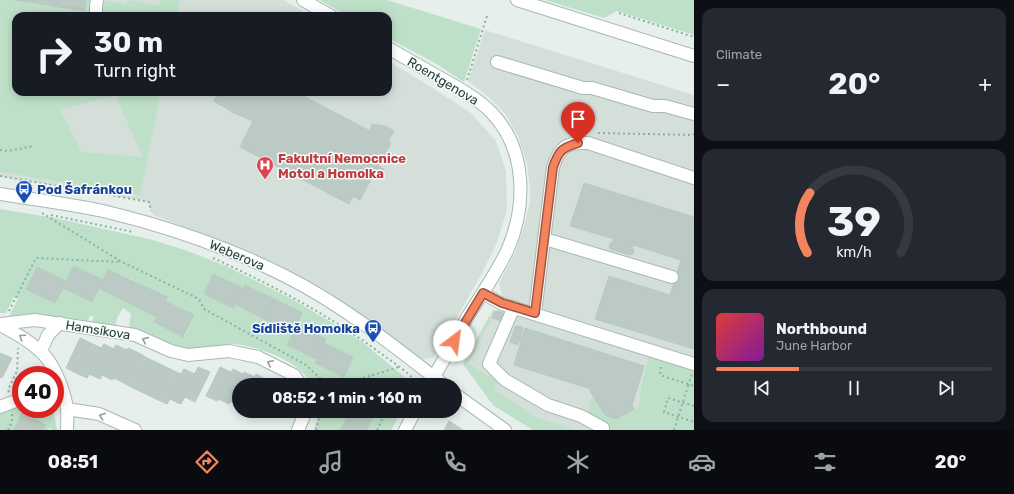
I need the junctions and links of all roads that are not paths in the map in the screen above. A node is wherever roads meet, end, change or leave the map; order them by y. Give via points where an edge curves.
1 (97, 0) edge
2 (303, 0) edge
3 (517, 0) edge
4 (96, 12) edge
5 (324, 12) edge
6 (392, 50) edge
7 (694, 56) edge
8 (497, 62) dead end
9 (694, 114) edge
10 (694, 178) edge
11 (0, 194) edge
12 (545, 239) junction
13 (672, 277) dead end
14 (483, 293) junction
15 (514, 307) junction
16 (535, 313) junction
17 (60, 323) junction
18 (0, 324) edge
19 (41, 351) junction
20 (52, 366) edge
21 (693, 368) edge
22 (296, 378) edge
23 (427, 378) edge
24 (433, 378) edge
25 (462, 399) edge
26 (64, 401) edge
27 (12, 402) edge
28 (0, 407) edge
29 (67, 409) junction
30 (303, 418) edge
31 (411, 418) edge
32 (603, 428) dead end
33 (67, 430) edge
34 (135, 430) edge
35 (298, 430) edge
36 (405, 430) edge
37 (505, 430) edge

1 - 4 street
2 - 5 street
3 - 7 street via 678,57
6 - 14 street, Roentgenova via 474,98 490,111 500,122 514,150 521,195 517,222 507,251
8 - 9 street via 583,88 592,88 653,106 665,106
10 - 12 street via 588,143 568,146 560,151 553,167
11 - 23 street, Weberova via 127,217 237,254 287,277 362,322
12 - 13 street
12 - 16 street
14 - 15 street
14 - 24 street, Roentgenova
15 - 16 street
15 - 32 street via 488,364 505,380 548,405 581,416
16 - 21 street
17 - 18 street via 35,320
17 - 19 street, Hamsíkova via 48,335
22 -> 17 street, Hamsíkova via 258,357 229,351 188,355 171,351 135,335
19 -> 18 street
19 - 20 street
25 - 37 street
26 - 29 street
27 - 28 street
29 - 33 street
34 -> 29 street via 99,414
30 - 35 street
31 - 36 street

